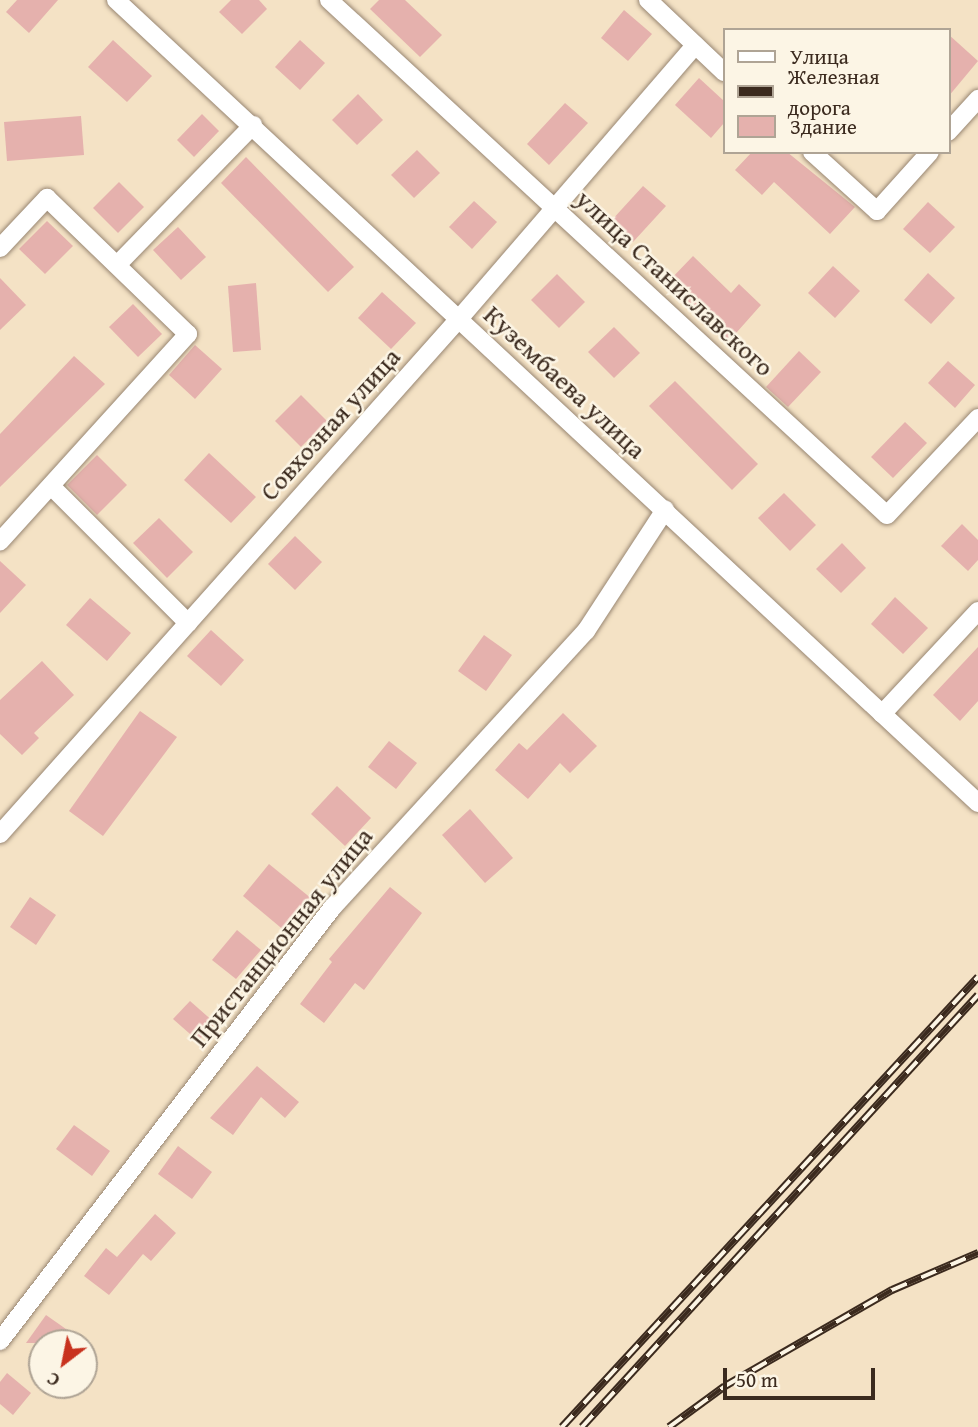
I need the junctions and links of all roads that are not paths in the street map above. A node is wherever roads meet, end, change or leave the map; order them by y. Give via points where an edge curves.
1 (116, 0) edge
2 (329, 0) edge
3 (648, 0) edge
4 (695, 45) junction
5 (722, 70) edge
6 (978, 99) edge
7 (253, 125) junction
8 (950, 130) edge
9 (814, 154) edge
10 (928, 154) edge
11 (555, 208) junction
12 (0, 248) edge
13 (118, 264) junction
14 (458, 320) junction
15 (978, 418) edge
16 (51, 486) junction
17 (664, 510) junction
18 (0, 541) edge
19 (978, 611) edge
20 (188, 623) junction
21 (882, 714) junction
22 (978, 803) edge
23 (0, 834) edge
24 (0, 1341) edge

1 - 7 street, Кузембаева улица
2 - 11 street, улица Станиславского
3 - 4 street
4 - 5 street
4 - 11 street, Совхозная улица
6 - 8 street
7 - 13 street
7 - 14 street, Кузембаева улица
9 - 10 street via 877,211
11 - 14 street, Совхозная улица
11 - 15 street, улица Станиславского via 887,515
12 - 13 street via 47,198
13 - 16 street via 188,334
14 - 17 street, Кузембаева улица
14 - 20 street, Совхозная улица
16 - 18 street
16 - 20 street
17 - 21 street, Кузембаева улица
17 - 24 street, Пристанционная улица via 586,631 332,908
19 - 21 street
20 - 23 street, Совхозная улица
21 - 22 street, Кузембаева улица

